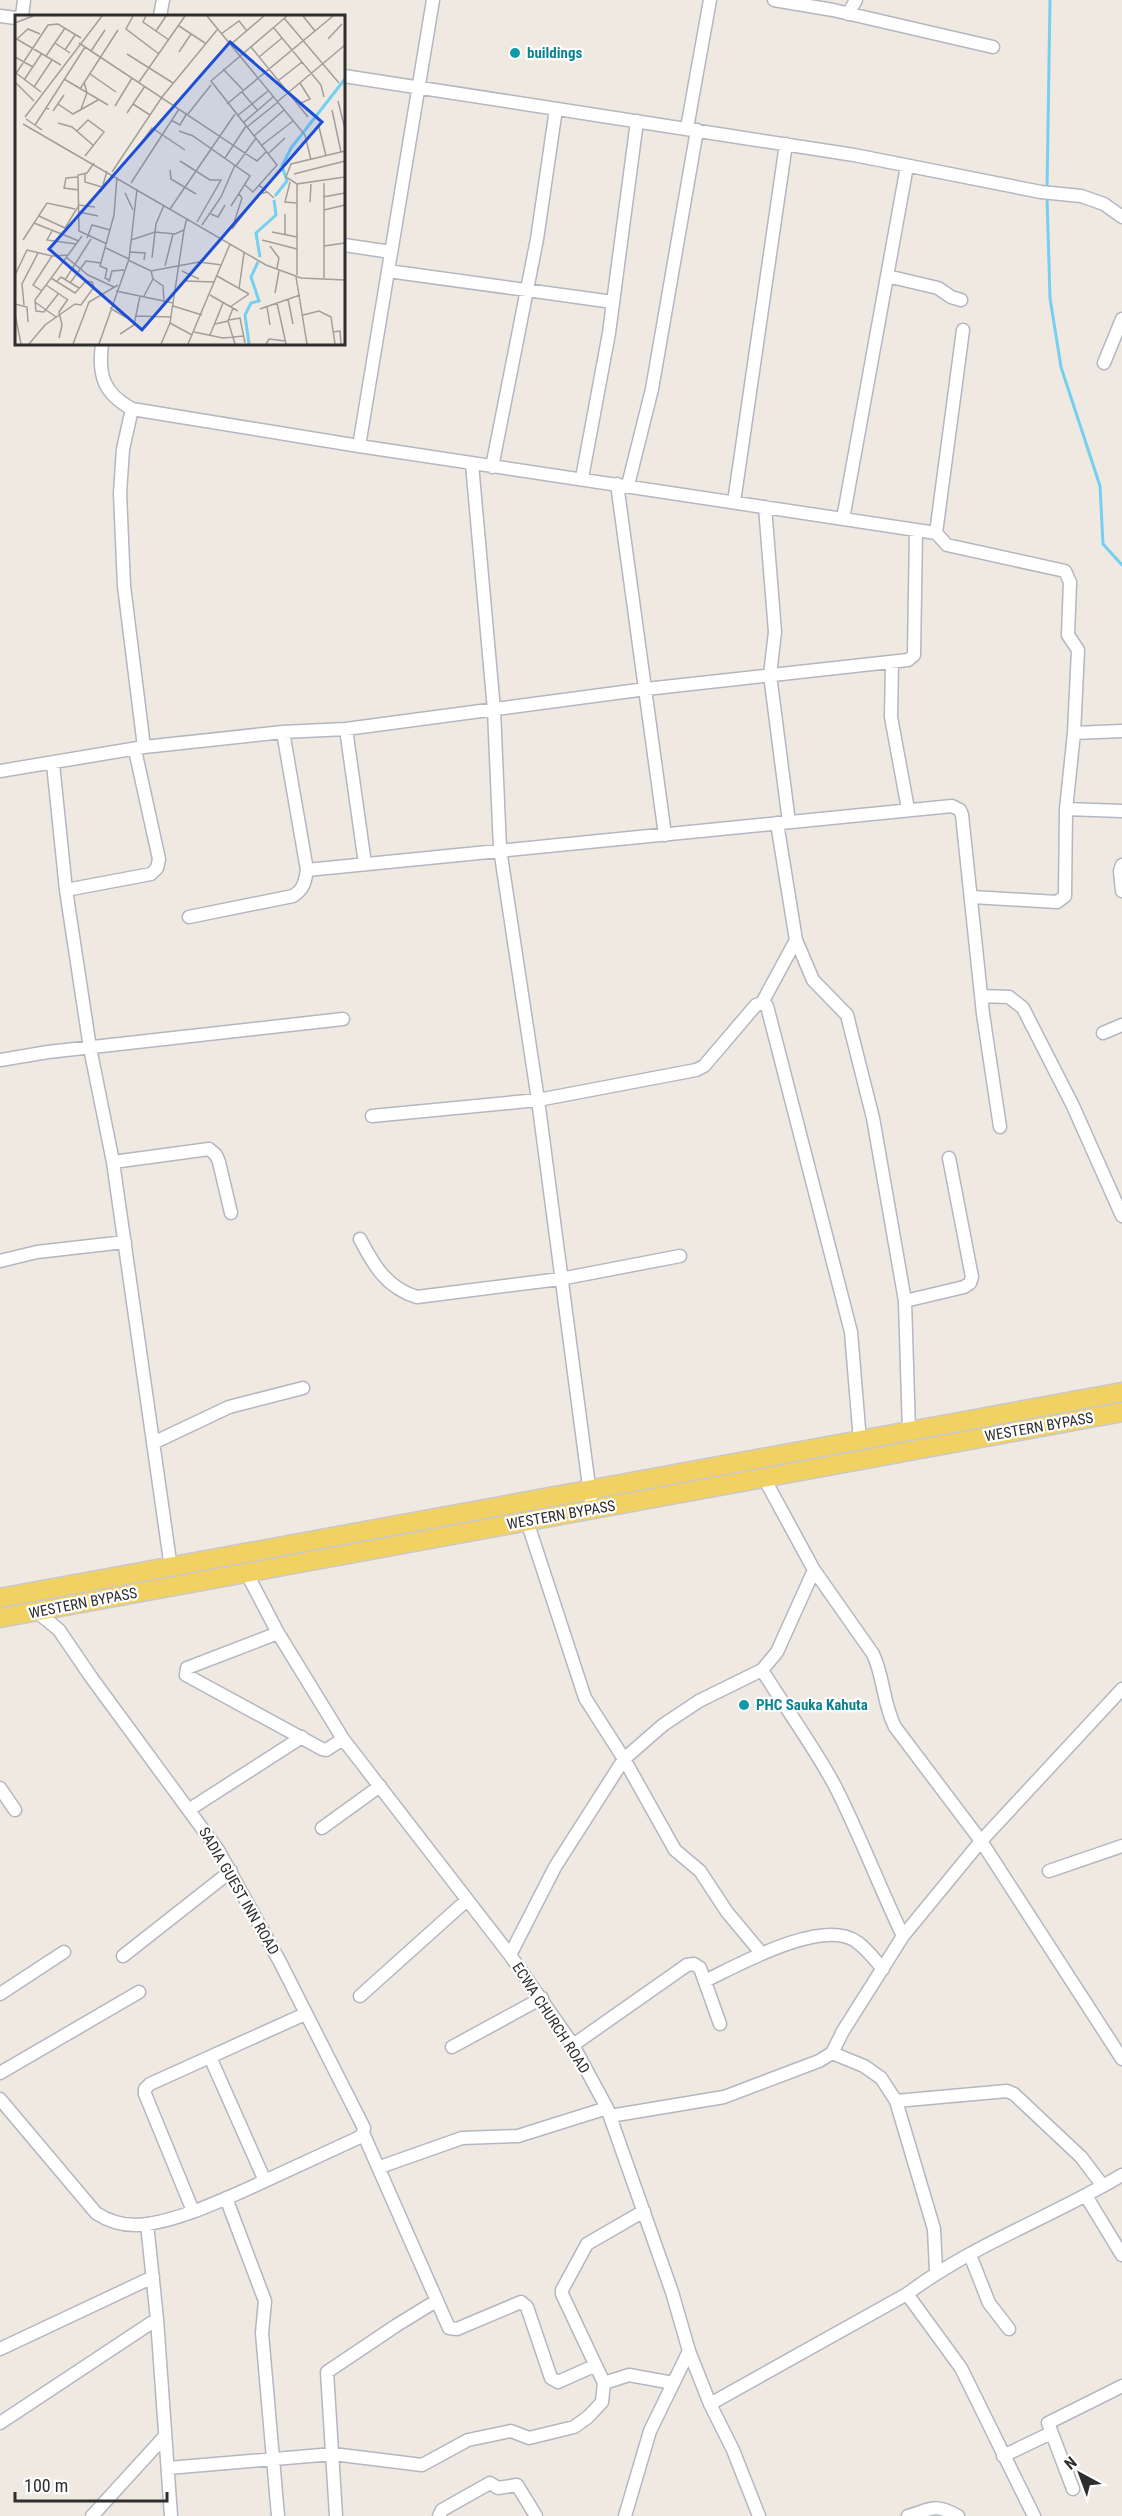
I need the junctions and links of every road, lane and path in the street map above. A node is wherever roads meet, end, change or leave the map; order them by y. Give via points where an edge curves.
1 (24, 0) edge
2 (163, 0) edge
3 (433, 0) edge
4 (710, 0) edge
5 (774, 0) edge
6 (856, 0) edge
7 (848, 14) junction
8 (22, 15) edge
9 (160, 15) edge
10 (0, 16) edge
11 (15, 18) edge
12 (993, 46) dead end
13 (345, 76) edge
14 (419, 88) junction
15 (556, 109) junction
16 (637, 121) junction
17 (692, 129) junction
18 (786, 144) junction
19 (907, 166) junction
20 (1122, 217) edge
21 (345, 246) edge
22 (391, 252) junction
23 (388, 271) junction
24 (887, 276) junction
25 (528, 291) junction
26 (961, 300) dead end
27 (613, 302) junction
28 (1122, 319) edge
29 (963, 330) dead end
30 (102, 345) edge
31 (1104, 363) dead end
32 (132, 409) junction
33 (359, 446) junction
34 (472, 464) junction
35 (492, 467) junction
36 (582, 478) junction
37 (623, 484) junction
38 (734, 502) junction
39 (765, 507) junction
40 (843, 519) junction
41 (916, 531) junction
42 (936, 533) junction
43 (892, 662) junction
44 (770, 675) junction
45 (646, 689) junction
46 (494, 710) junction
47 (346, 729) junction
48 (1122, 731) edge
49 (283, 732) junction
50 (1074, 734) junction
51 (140, 749) junction
52 (53, 764) junction
53 (0, 771) edge
54 (908, 809) junction
55 (1066, 809) junction
56 (1122, 811) edge
57 (783, 823) junction
58 (665, 835) junction
59 (500, 849) junction
60 (365, 864) junction
61 (1122, 865) edge
62 (307, 870) junction
63 (66, 890) junction
64 (1122, 891) edge
65 (972, 897) junction
66 (189, 917) dead end
67 (796, 940) junction
68 (981, 996) junction
69 (762, 1003) junction
70 (343, 1019) dead end
71 (1122, 1025) edge
72 (1103, 1033) dead end
73 (90, 1048) junction
74 (0, 1060) edge
75 (538, 1100) junction
76 (372, 1116) dead end
77 (1000, 1127) dead end
78 (949, 1158) dead end
79 (113, 1162) junction
80 (231, 1213) dead end
81 (1122, 1216) edge
82 (360, 1239) dead end
83 (125, 1242) junction
84 (680, 1256) dead end
85 (0, 1261) edge
86 (560, 1279) junction
87 (905, 1301) junction
88 (303, 1388) dead end
89 (1122, 1392) edge
90 (1122, 1412) edge
91 (909, 1432) junction
92 (860, 1441) junction
93 (153, 1443) junction
94 (764, 1478) junction
95 (589, 1490) junction
96 (592, 1509) junction
97 (527, 1521) junction
98 (171, 1568) junction
99 (814, 1570) junction
100 (246, 1572) junction
101 (0, 1598) edge
102 (70, 1606) junction
103 (37, 1612) junction
104 (0, 1618) edge
105 (59, 1630) junction
106 (278, 1633) junction
107 (762, 1670) junction
108 (1122, 1689) edge
109 (302, 1737) junction
110 (343, 1739) junction
111 (624, 1759) junction
112 (380, 1786) junction
113 (0, 1788) edge
114 (190, 1809) junction
115 (15, 1810) dead end
116 (322, 1828) dead end
117 (981, 1841) junction
118 (1122, 1846) edge
119 (231, 1871) junction
120 (1049, 1871) dead end
121 (467, 1900) junction
122 (903, 1936) junction
123 (64, 1952) dead end
124 (762, 1953) junction
125 (510, 1955) junction
126 (123, 1956) dead end
127 (883, 1969) junction
128 (705, 1981) junction
129 (139, 1992) dead end
130 (0, 1994) edge
131 (360, 1996) dead end
132 (542, 1998) junction
133 (305, 2014) junction
134 (720, 2024) dead end
135 (573, 2045) junction
136 (452, 2047) dead end
137 (832, 2053) junction
138 (210, 2057) junction
139 (1122, 2059) edge
140 (0, 2073) edge
141 (0, 2099) edge
142 (897, 2101) junction
143 (608, 2112) junction
144 (363, 2133) junction
145 (380, 2167) junction
146 (1122, 2175) edge
147 (265, 2181) junction
148 (1103, 2186) junction
149 (1086, 2196) junction
150 (226, 2198) junction
151 (193, 2211) junction
152 (644, 2211) junction
153 (147, 2224) junction
154 (970, 2255) junction
155 (1122, 2255) edge
156 (936, 2271) junction
157 (153, 2277) junction
158 (907, 2294) junction
159 (436, 2301) junction
160 (157, 2319) junction
161 (1009, 2329) dead end
162 (0, 2349) edge
163 (689, 2350) junction
164 (594, 2366) junction
165 (604, 2383) junction
166 (673, 2383) junction
167 (1122, 2386) edge
168 (710, 2404) junction
169 (0, 2423) edge
170 (1051, 2433) junction
171 (165, 2436) junction
172 (333, 2454) junction
173 (1003, 2456) junction
174 (272, 2458) junction
175 (168, 2468) junction
176 (1073, 2489) dead end
177 (92, 2516) edge
178 (171, 2516) edge
179 (278, 2516) edge
180 (336, 2516) edge
181 (439, 2516) edge
182 (536, 2516) edge
183 (625, 2516) edge
184 (759, 2516) edge
185 (908, 2516) edge
186 (958, 2516) edge
187 (1034, 2516) edge

1 - 8 street
2 - 9 street
3 - 14 street
4 - 17 street
5 - 7 street
6 - 7 street
7 - 12 street
10 - 11 street
13 - 14 street
14 - 15 street
14 - 22 street
15 - 16 street
15 - 25 street
16 - 17 street
16 - 27 street
17 - 18 street
17 - 37 street via 652,388
18 - 19 street
18 - 38 street
19 - 20 street via 1091,198
19 - 24 street
21 - 22 street
22 - 23 street
23 - 25 street
23 - 33 street
24 - 26 street via 938,288
24 - 40 street
25 - 27 street
25 - 35 street
27 - 36 street
28 - 31 street
29 - 42 street
30 - 32 street via 104,382 119,402
32 - 33 street
32 - 51 street via 123,449 120,493 124,586
33 - 34 street
34 - 35 street
34 - 46 street
35 - 36 street
36 - 37 street
37 - 38 street
37 - 45 street
38 - 39 street
39 - 40 street
39 - 44 street via 775,632
40 - 41 street
41 - 42 street
41 - 43 street via 914,655
42 - 50 street via 947,545 1060,569 1069,575 1068,635 1078,650
43 - 44 street
43 - 54 street via 891,717
44 - 45 street
44 - 57 street
45 - 46 street
45 - 58 street
46 - 47 street
46 - 59 street
47 - 49 street
47 - 60 street
48 - 50 street
49 - 51 street
49 - 62 street
50 - 55 street
51 - 52 street
51 - 63 street via 159,859 157,868 151,874
52 - 53 street
52 - 63 street
54 - 57 street
54 - 65 street via 952,806 960,810
55 - 56 street
55 - 65 street via 1064,899 1057,902
57 - 58 street
57 - 67 street
58 - 59 street
59 - 60 street
59 - 75 street
60 - 62 street
61 - 64 street
62 - 66 street via 301,891 293,896
63 - 73 street
65 - 68 street
67 - 69 street
67 - 87 street via 813,980 847,1015 873,1118
68 - 77 street
68 - 81 street via 1009,997 1023,1008 1073,1106
69 - 75 street via 696,1070
69 - 92 street via 770,1012 851,1332
70 - 73 street
71 - 72 street
73 - 74 street
73 - 79 street
75 - 76 street
75 - 86 street
78 - 87 street via 972,1277 964,1287
79 - 80 street via 208,1149 219,1162
79 - 83 street
82 - 86 street via 382,1276 402,1292 417,1297
83 - 85 street via 37,1252
83 - 93 street
84 - 86 street
86 - 95 street
87 - 91 street
88 - 93 street via 229,1407
89 - 91 main road, WESTERN BYPASS
90 - 94 main road, WESTERN BYPASS
91 - 92 main road, WESTERN BYPASS
92 - 95 main road, WESTERN BYPASS
93 - 98 street
94 - 96 main road, WESTERN BYPASS
94 - 99 street
95 - 96 street
95 - 98 main road, WESTERN BYPASS
96 - 97 main road, WESTERN BYPASS
97 - 100 main road, WESTERN BYPASS
97 - 111 street via 585,1698
98 - 101 main road, WESTERN BYPASS
99 - 107 street via 777,1652
99 - 117 street via 878,1663 895,1727
100 - 102 main road, WESTERN BYPASS
100 - 106 street, ECWA CHURCH ROAD
102 - 103 main road, WESTERN BYPASS
102 - 105 street
103 - 104 main road, WESTERN BYPASS
103 - 105 street, SADIA GUEST INN ROAD
105 - 114 street, SADIA GUEST INN ROAD
106 - 109 street via 187,1668 186,1675
106 - 110 street, ECWA CHURCH ROAD
107 - 111 street via 699,1701 663,1725
107 - 122 street via 834,1784
108 - 117 street
109 - 110 street via 326,1750
109 - 114 street
110 - 112 street, ECWA CHURCH ROAD
111 - 124 street via 675,1850 700,1871 727,1912
111 - 125 street via 555,1867
112 - 116 street
112 - 121 street, ECWA CHURCH ROAD
113 - 115 street
114 - 119 street, SADIA GUEST INN ROAD
117 - 122 street
117 - 139 street
118 - 120 street
119 - 126 street
119 - 133 street, SADIA GUEST INN ROAD
121 - 125 street, ECWA CHURCH ROAD
121 - 131 street
122 - 127 street
123 - 130 street
124 - 127 street via 797,1940 844,1937 856,1942
124 - 128 street
125 - 132 street, ECWA CHURCH ROAD
127 - 137 street
128 - 134 street
128 - 135 street via 700,1968 687,1965
129 - 140 street
132 - 135 street, ECWA CHURCH ROAD
132 - 136 street
133 - 138 street
133 - 144 street, SADIA GUEST INN ROAD via 364,2128
135 - 143 street, ECWA CHURCH ROAD
137 - 142 street via 881,2078
137 - 143 street via 724,2097
138 - 147 street
138 - 151 street via 145,2089
141 - 153 street via 96,2213 108,2222
142 - 148 street via 1007,2091 1081,2157
142 - 156 street via 934,2229
143 - 145 street via 518,2136 462,2138
143 - 152 street, ECWA CHURCH ROAD
144 - 145 street, SADIA GUEST INN ROAD
144 - 147 street
145 - 159 street, SADIA GUEST INN ROAD
146 - 148 street
147 - 150 street
148 - 149 street
149 - 154 street
149 - 155 street
150 - 151 street
150 - 174 street via 265,2301 262,2333
151 - 153 street
152 - 163 street, ECWA CHURCH ROAD
152 - 164 street via 587,2244 562,2290
153 - 157 street
154 - 156 street
154 - 161 street via 989,2303
156 - 158 street
157 - 160 street
157 - 162 street
158 - 168 street
158 - 173 street via 961,2368
159 - 164 street, SADIA GUEST INN ROAD via 452,2330 525,2303 554,2381
159 - 172 street via 327,2372
160 - 169 street
160 - 171 street
163 - 166 street
163 - 168 street, ECWA CHURCH ROAD
164 - 165 street
165 - 166 street via 628,2375
165 - 172 street via 602,2402 574,2427 529,2438 511,2431 468,2440 422,2465
166 - 183 street via 650,2431
167 - 170 street via 1050,2420
168 - 184 street, ECWA CHURCH ROAD
170 - 173 street
170 - 176 street
171 - 175 street
171 - 177 street
172 - 174 street
172 - 180 street
173 - 187 street
174 - 175 street
174 - 179 street
175 - 178 street
181 - 182 street via 442,2510 490,2482 498,2488 517,2485
185 - 186 street via 938,2507

